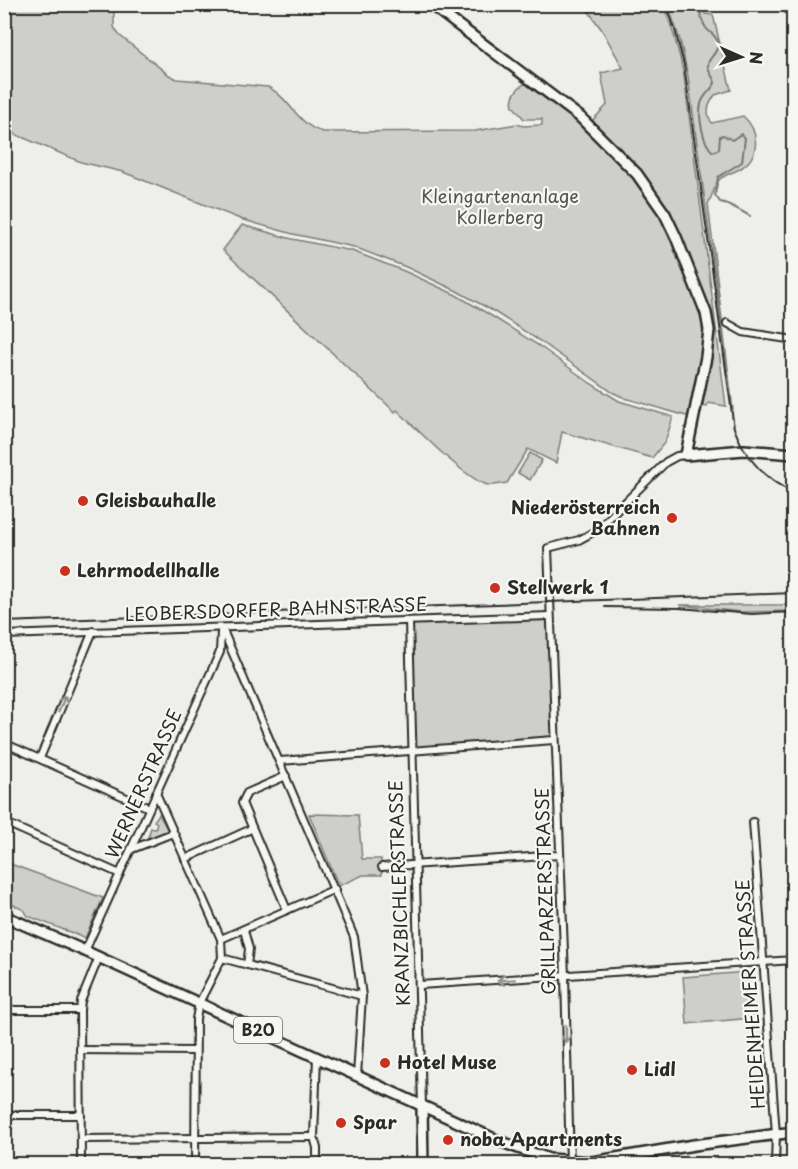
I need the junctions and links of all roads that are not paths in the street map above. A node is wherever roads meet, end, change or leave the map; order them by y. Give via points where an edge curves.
1 (430, 4) edge
2 (783, 4) edge
3 (794, 17) edge
4 (727, 323) dead end
5 (794, 340) edge
6 (794, 454) edge
7 (686, 455) junction
8 (549, 616) junction
9 (409, 621) junction
10 (222, 628) junction
11 (93, 631) junction
12 (4, 635) edge
13 (554, 740) junction
14 (4, 743) edge
15 (412, 750) junction
16 (40, 758) junction
17 (280, 761) junction
18 (286, 776) junction
19 (156, 793) junction
20 (149, 808) junction
21 (4, 822) edge
22 (753, 822) dead end
23 (251, 829) junction
24 (173, 833) junction
25 (132, 849) junction
26 (559, 855) junction
27 (185, 859) junction
28 (416, 866) junction
29 (382, 867) dead end
30 (120, 874) junction
31 (335, 889) junction
32 (287, 910) junction
33 (4, 915) edge
34 (244, 930) junction
35 (221, 939) junction
36 (85, 951) junction
37 (99, 957) junction
38 (222, 958) junction
39 (794, 960) edge
40 (764, 962) junction
41 (247, 965) junction
42 (565, 976) junction
43 (420, 985) junction
44 (362, 996) junction
45 (200, 1003) junction
46 (4, 1010) edge
47 (80, 1010) junction
48 (81, 1050) junction
49 (195, 1051) junction
50 (317, 1057) junction
51 (357, 1076) junction
52 (422, 1106) junction
53 (4, 1115) edge
54 (81, 1115) junction
55 (794, 1132) edge
56 (776, 1134) junction
57 (314, 1137) junction
58 (196, 1138) junction
59 (81, 1139) junction
60 (570, 1163) edge
61 (81, 1164) edge
62 (195, 1164) edge
63 (317, 1164) edge
64 (423, 1164) edge
65 (775, 1164) edge

1 - 7 main road via 580,117 626,162 656,199 676,237 710,330
2 - 3 street
4 - 5 street via 743,332
6 - 7 main road via 744,450
7 - 8 street, GRILLPARZERSTRASSE via 666,462 597,531 548,548
8 - 9 street, LEOBERSDORFER BAHNSTRASSE
8 - 13 street, GRILLPARZERSTRASSE
9 - 10 street, LEOBERSDORFER BAHNSTRASSE
9 - 15 street, KRANZBICHLERSTRASSE
10 - 11 street, LEOBERSDORFER BAHNSTRASSE
10 - 17 street
10 - 19 street, WERNERSTRASSE via 220,652
11 - 12 street, LEOBERSDORFER BAHNSTRASSE
16 -> 11 street
13 - 15 street
13 - 26 street, GRILLPARZERSTRASSE
14 - 16 street
15 - 17 street
15 - 28 street, KRANZBICHLERSTRASSE
16 - 20 street
17 - 18 street
18 - 23 street via 247,792 243,798
18 - 31 street
19 - 20 street, WERNERSTRASSE
19 - 24 street
20 - 25 street, WERNERSTRASSE
21 - 30 street
22 - 40 street, HEIDENHEIMER STRASSE
23 - 27 street
23 - 32 street
24 - 25 street
24 - 27 street
25 - 30 street, WERNERSTRASSE
26 - 28 street
26 - 42 street, GRILLPARZERSTRASSE
27 - 35 street
28 - 29 street
28 - 43 street, KRANZBICHLERSTRASSE
30 - 36 street, WERNERSTRASSE
31 - 32 street
31 - 44 street via 354,937
32 - 34 street
33 - 36 main road, B20
34 - 35 street
34 - 41 street via 249,949
35 - 38 street
36 - 37 main road, B20
37 - 45 main road, B20
37 - 47 street
38 - 41 street
38 - 45 street
39 - 40 street
40 - 42 street
40 - 56 street, HEIDENHEIMER STRASSE
41 - 44 street
42 -> 43 street
42 -> 60 street, GRILLPARZERSTRASSE
43 - 52 street, KRANZBICHLERSTRASSE
44 - 51 street
45 - 49 street
45 - 50 main road, B20
46 - 47 street
47 - 48 street
48 - 49 street
48 - 54 street
49 - 58 street
50 - 51 main road, B20
50 - 57 street
51 - 52 main road, B20
52 - 60 main road, B20 via 534,1155
52 - 64 main road, KRANZBICHLERSTRASSE
53 - 54 street
54 - 59 street
55 - 56 main road, B20
56 - 60 main road, B20
56 - 65 street, HEIDENHEIMER STRASSE
57 - 58 street
57 - 63 street
58 - 59 street
58 - 62 street
59 - 61 street

